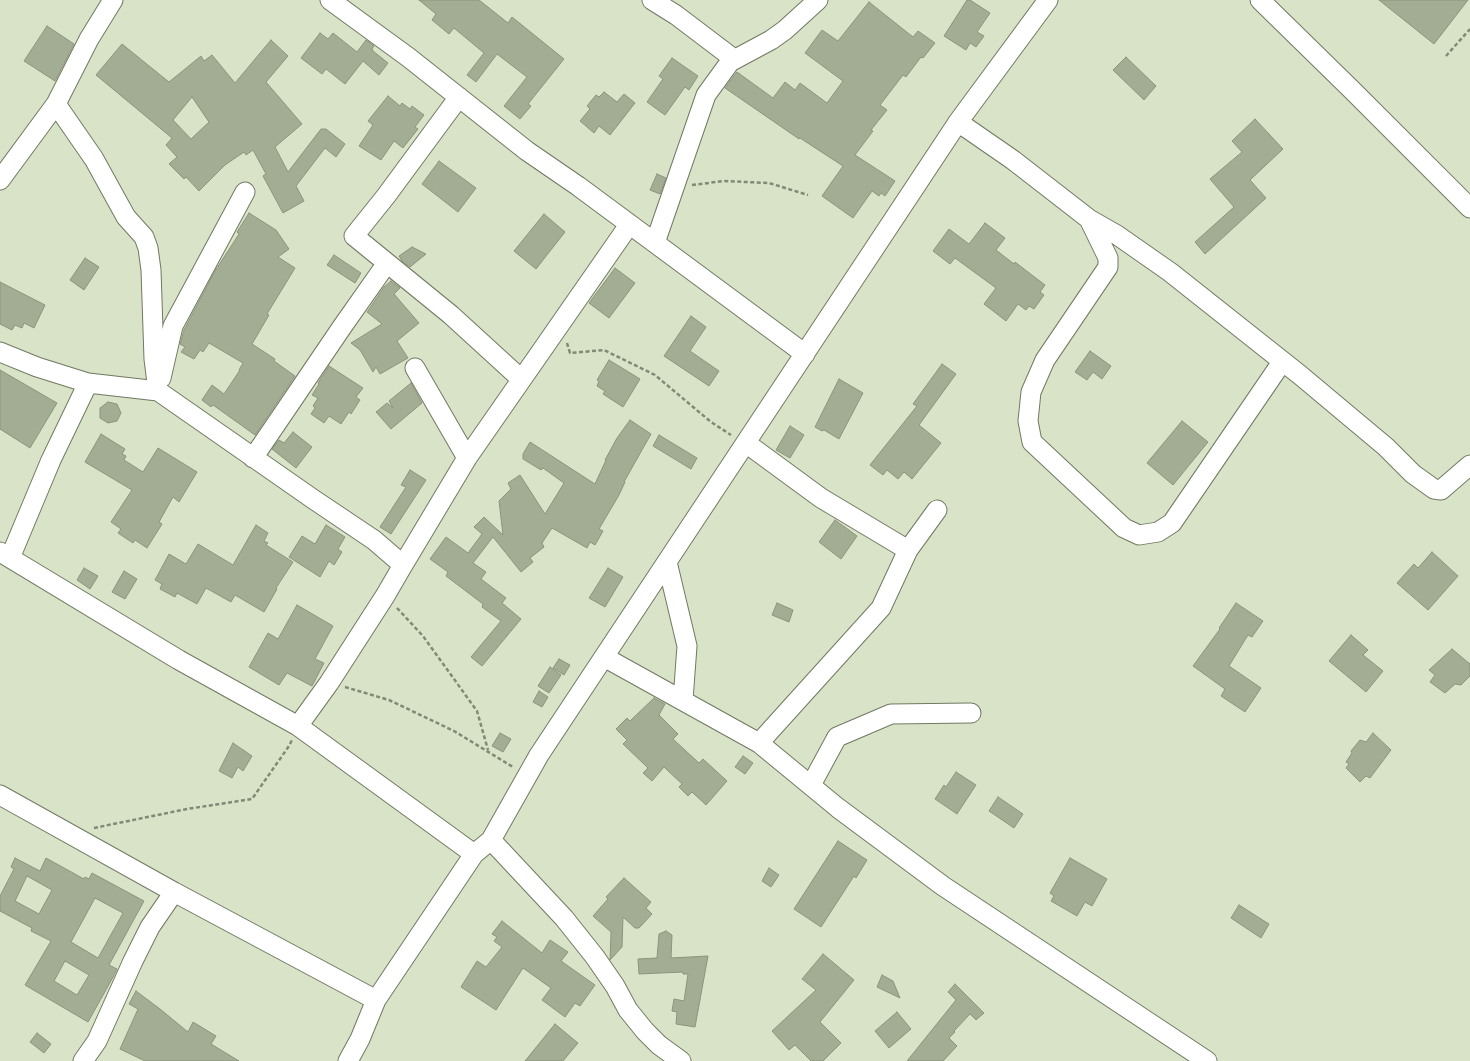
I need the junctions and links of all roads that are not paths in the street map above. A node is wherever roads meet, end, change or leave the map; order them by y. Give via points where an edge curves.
1 (113, 0) edge
2 (330, 0) edge
3 (652, 0) edge
4 (818, 0) edge
5 (1048, 0) edge
6 (1260, 0) edge
7 (734, 59) junction
8 (458, 97) junction
9 (56, 104) junction
10 (958, 122) junction
11 (0, 180) edge
12 (246, 192) dead end
13 (1470, 208) edge
14 (1089, 219) junction
15 (629, 224) junction
16 (655, 243) junction
17 (387, 262) junction
18 (0, 352) edge
19 (804, 354) junction
20 (1282, 362) junction
21 (415, 368) dead end
22 (521, 379) junction
23 (88, 383) junction
24 (158, 391) junction
25 (746, 443) junction
26 (253, 458) junction
27 (467, 458) junction
28 (1470, 465) edge
29 (937, 510) dead end
30 (908, 550) junction
31 (5, 555) edge
32 (667, 562) junction
33 (403, 566) junction
34 (604, 657) junction
35 (683, 700) junction
36 (971, 713) dead end
37 (298, 726) junction
38 (759, 743) junction
39 (811, 785) junction
40 (0, 795) edge
41 (491, 840) junction
42 (474, 854) junction
43 (174, 892) junction
44 (376, 1000) junction
45 (673, 1060) edge
46 (83, 1061) edge
47 (348, 1061) edge
48 (1207, 1061) edge

1 - 9 street
2 - 8 street
3 - 7 street
4 - 7 street via 771,40
5 - 10 street
6 - 13 street
7 - 16 street via 706,95
8 - 15 street
8 - 17 street via 354,236
9 - 11 street
9 - 24 street via 94,159 126,217 144,237 148,248
10 - 14 street
10 - 19 street
12 - 24 street via 172,326
14 - 20 street via 1170,272
14 - 20 street via 1108,258 1108,267 1045,360 1031,392 1028,421 1032,442 1124,528 1139,535 1158,532 1172,523
15 - 16 street
15 - 22 street
16 - 19 street
17 - 22 street
17 - 26 street
18 - 23 street
19 - 25 street
20 - 28 street via 1434,489 1441,490
21 - 27 street
22 - 27 street
23 - 24 street
23 - 31 street
24 - 26 street
25 - 30 street via 821,498
25 - 32 street
26 - 33 street via 374,540
27 - 33 street
29 - 30 street
30 - 38 street via 881,608
31 - 37 street via 179,660
32 - 34 street
32 - 35 street via 687,646
33 - 37 street
34 - 35 street
34 - 41 street via 539,755
35 - 38 street
36 - 39 street via 891,714 837,737
37 - 42 street
38 - 39 street
39 - 48 street via 943,886
40 - 43 street
41 - 42 street
41 - 45 street via 564,918 595,957 628,1010
42 - 44 street
43 - 44 street
43 - 46 street via 150,927 97,1041
44 - 47 street

